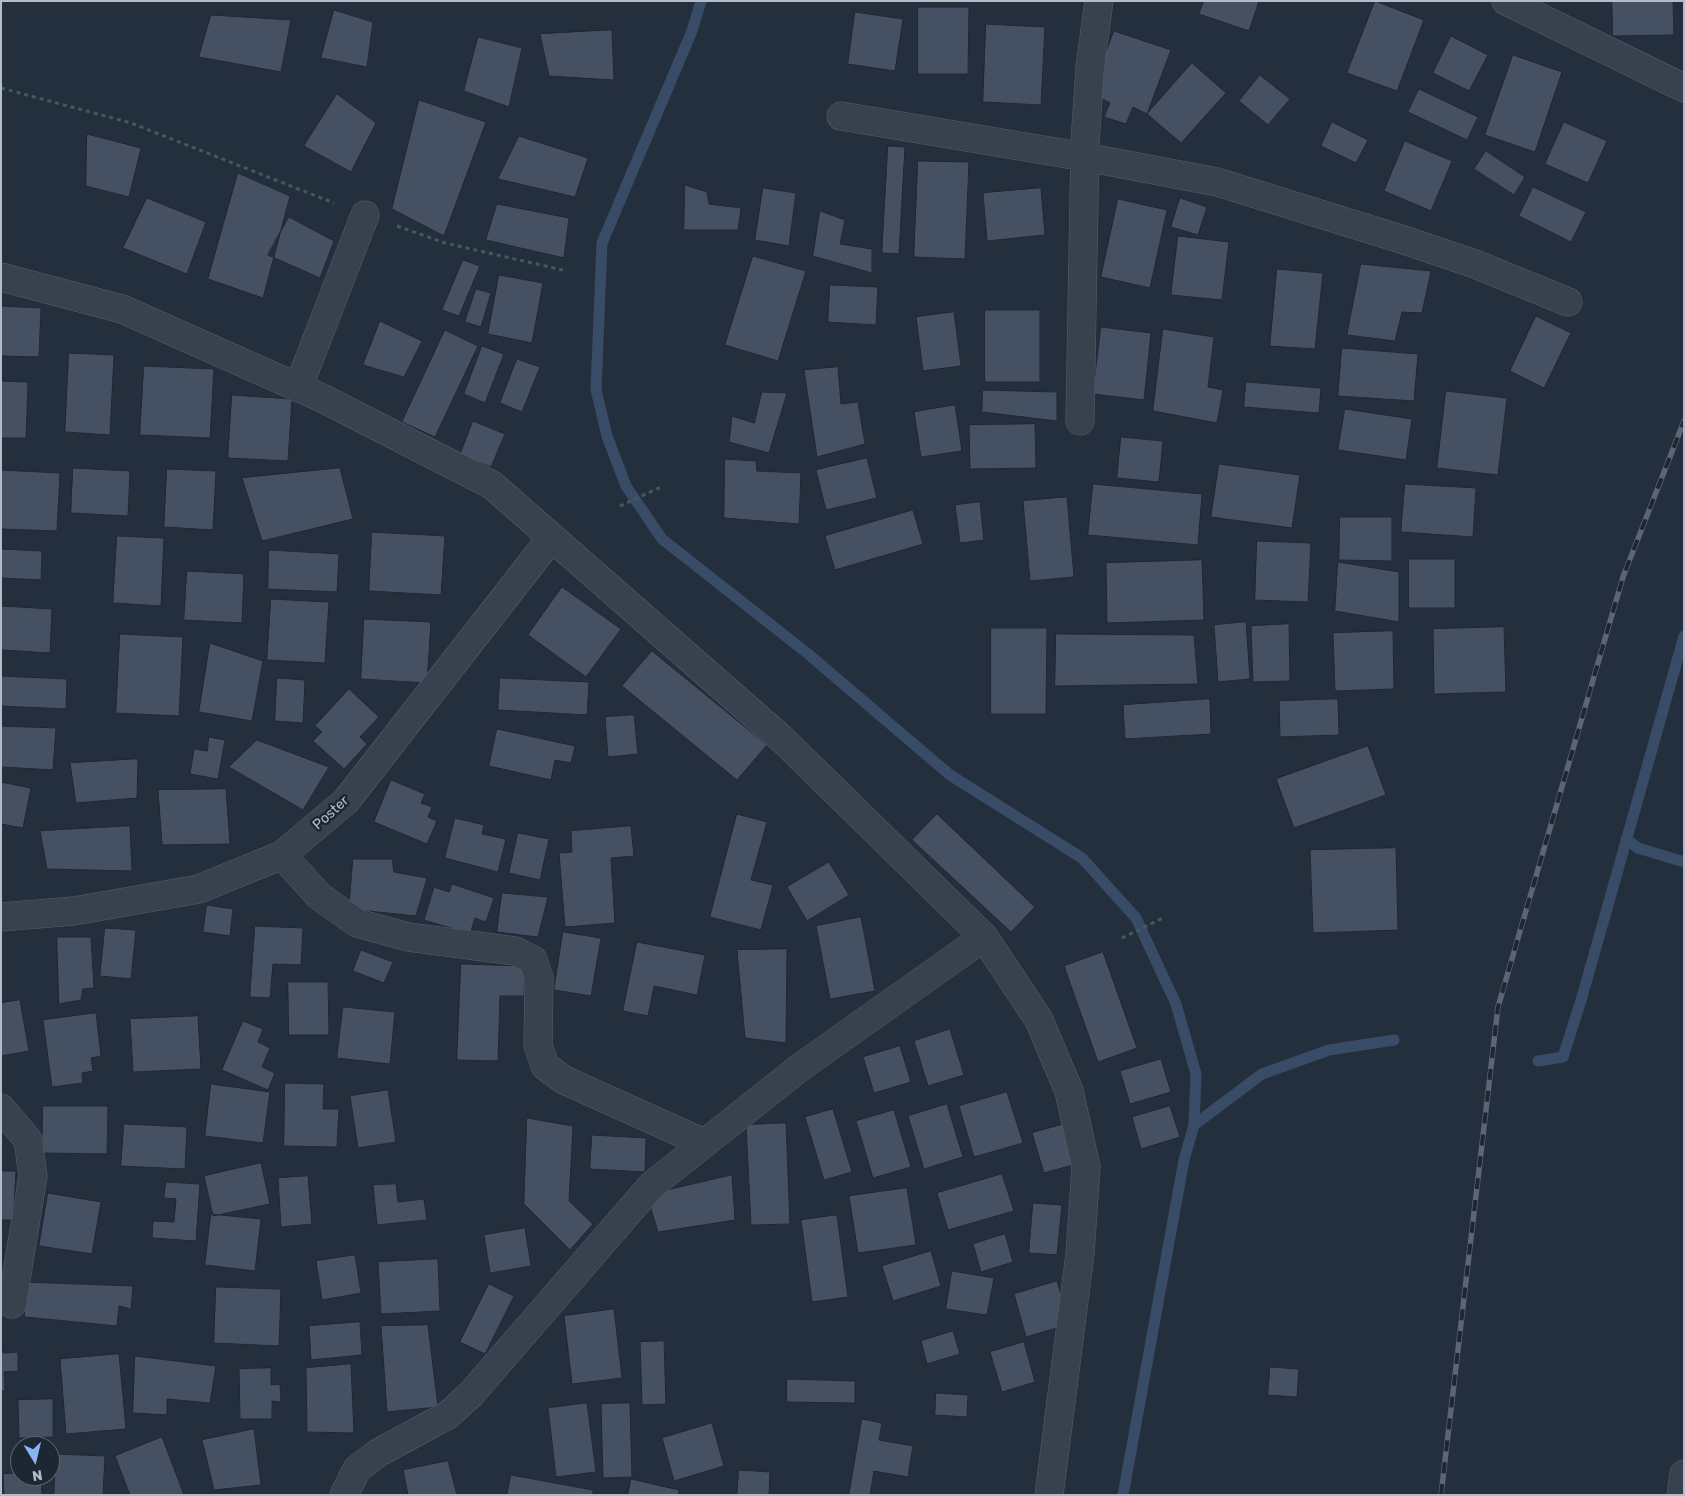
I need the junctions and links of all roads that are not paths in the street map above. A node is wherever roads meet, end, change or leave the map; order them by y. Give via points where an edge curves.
1 (1099, 1) edge
2 (1506, 1) edge
3 (1684, 88) edge
4 (841, 116) dead end
5 (1084, 157) junction
6 (365, 215) road end
7 (1, 277) edge
8 (1568, 302) dead end
9 (298, 388) junction
10 (1080, 421) dead end
11 (552, 537) junction
12 (282, 855) junction
13 (1, 917) edge
14 (984, 937) junction
15 (1, 1108) edge
16 (704, 1143) junction
17 (12, 1304) dead end
18 (1684, 1474) edge
19 (344, 1495) edge
20 (1049, 1495) edge
21 (1682, 1495) edge

1 - 5 street via 1090,67
2 - 3 street
4 - 5 street
5 - 8 street via 1226,185 1401,238
5 - 10 street
6 - 9 street
7 - 9 street via 122,309
9 - 11 street via 492,485
11 - 12 street, Poster via 346,801
11 - 14 street via 783,740
12 - 13 street, Poster via 199,889 74,911
12 - 16 street via 319,896 357,922 408,937 514,951 533,960 539,977 538,1044 546,1066 564,1080
14 - 16 street via 798,1069
14 - 20 street via 1039,1020 1069,1091 1086,1167 1080,1254
15 - 17 street via 28,1140 33,1176
16 - 19 street via 652,1185 471,1394 448,1415 378,1453 357,1469
18 - 21 street

